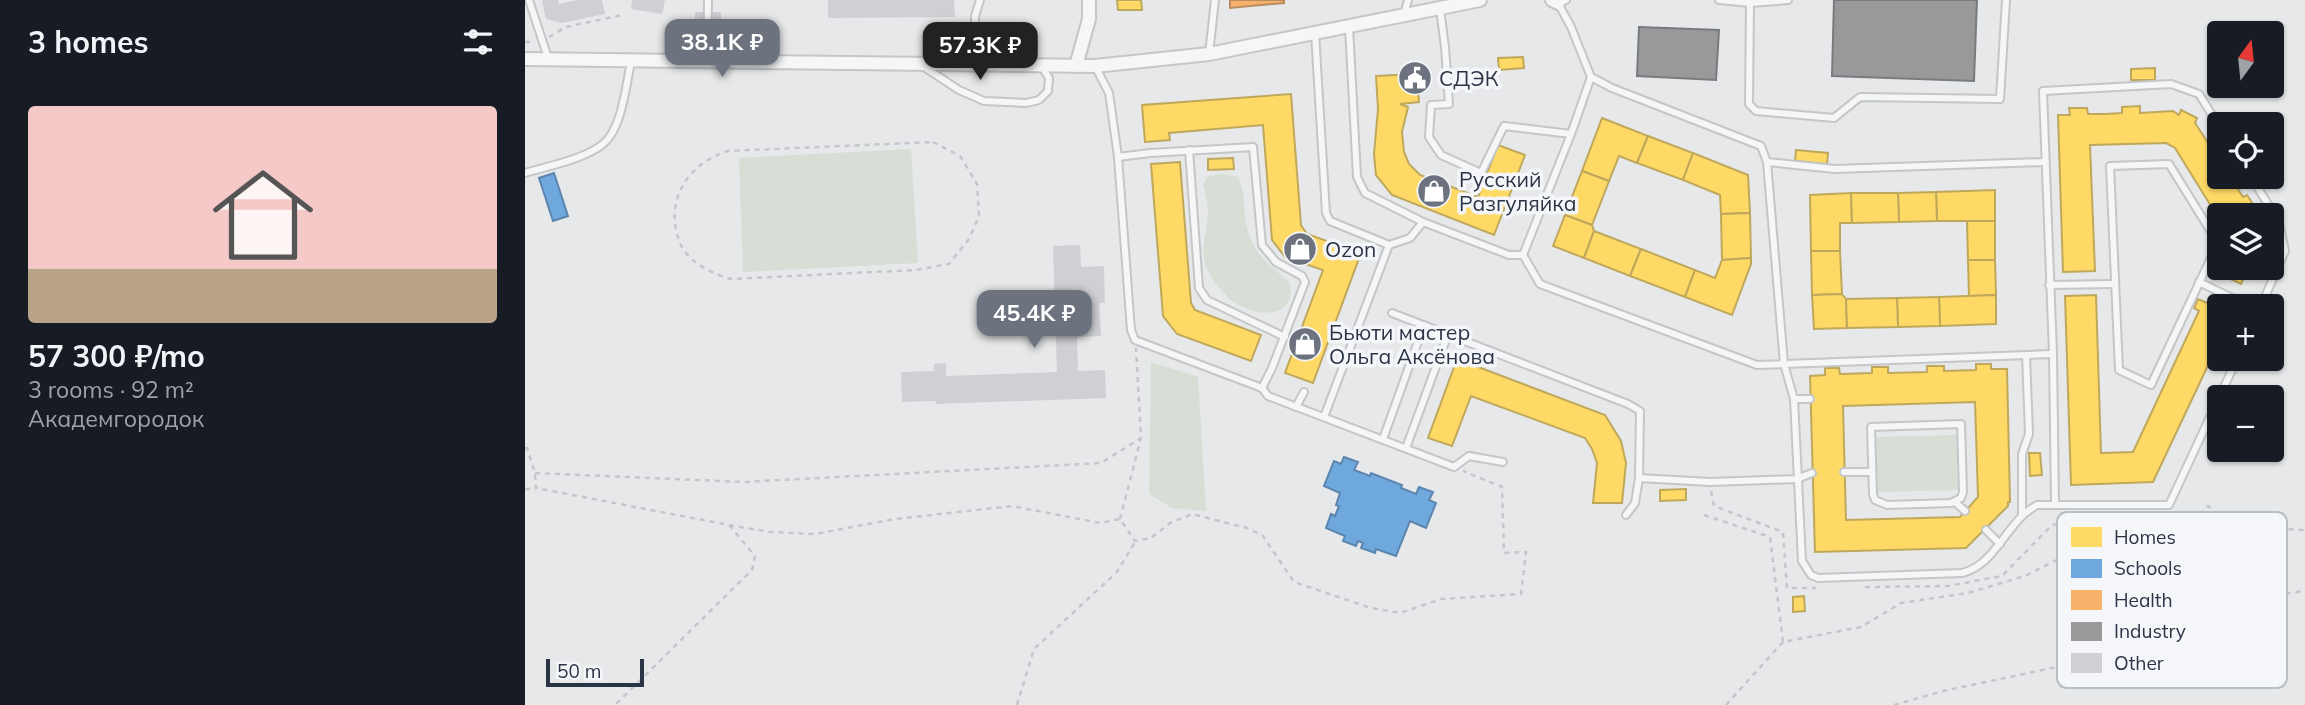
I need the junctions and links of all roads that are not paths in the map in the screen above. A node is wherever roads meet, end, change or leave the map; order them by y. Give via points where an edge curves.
1 (529, 0) edge
2 (708, 0) edge
3 (980, 0) edge
4 (1089, 0) edge
5 (1215, 0) edge
6 (1408, 0) edge
7 (1480, 0) edge
8 (1719, 0) edge
9 (1788, 0) edge
10 (2006, 0) edge
11 (1559, 1) edge
12 (1751, 3) junction
13 (1440, 9) junction
14 (1404, 16) junction
15 (1349, 27) junction
16 (1315, 33) junction
17 (1209, 54) junction
18 (525, 59) edge
19 (549, 61) junction
20 (631, 62) junction
21 (707, 63) junction
22 (920, 65) junction
23 (974, 65) junction
24 (1041, 65) junction
25 (1076, 66) junction
26 (1095, 66) junction
27 (1591, 77) junction
28 (2211, 112) edge
29 (1571, 134) junction
30 (1189, 150) junction
31 (1118, 157) junction
32 (1767, 162) junction
33 (2045, 162) junction
34 (525, 173) edge
35 (2258, 189) edge
36 (1423, 222) junction
37 (1389, 245) junction
38 (1523, 255) junction
39 (2199, 282) junction
40 (2114, 284) junction
41 (2049, 285) junction
42 (2224, 294) edge
43 (2266, 294) edge
44 (1392, 313) dead end
45 (1424, 325) junction
46 (1448, 334) junction
47 (1285, 337) junction
48 (2026, 355) junction
49 (2053, 355) junction
50 (1784, 363) junction
51 (2231, 371) edge
52 (1262, 388) junction
53 (1304, 392) dead end
54 (1794, 399) junction
55 (1810, 399) dead end
56 (1296, 407) junction
57 (1324, 417) junction
58 (1383, 439) junction
59 (1406, 448) junction
60 (1503, 462) dead end
61 (1812, 472) dead end
62 (1844, 472) dead end
63 (1872, 472) junction
64 (1639, 478) junction
65 (1797, 479) junction
66 (1955, 502) junction
67 (2055, 504) junction
68 (1965, 511) dead end
69 (1626, 515) dead end
70 (2022, 516) junction
71 (1986, 530) dead end
72 (2000, 544) junction

1 - 19 lane
2 - 21 lane
3 - 23 lane via 975,16
4 - 25 street via 1089,19
5 - 17 lane
6 - 14 lane
7 - 13 street
8 - 12 lane
9 - 12 lane
10 - 12 lane via 2000,99 1860,97 1834,118 1756,111 1749,104
11 - 27 lane
13 - 14 street
13 - 29 lane via 1449,104 1431,105 1429,137 1441,155 1481,173 1504,125
14 - 15 street
15 - 16 street
15 - 36 lane via 1357,177 1365,193
16 - 17 street
16 - 37 lane via 1326,213 1330,221
17 - 26 street
18 - 19 street
19 - 20 street
20 - 21 street
20 - 34 lane via 615,127 603,144
21 - 22 street
22 - 23 street
22 - 24 lane via 958,90 985,102 1005,103 1039,100 1048,91 1049,78
23 - 24 street
24 - 25 street
25 - 26 street
26 - 31 lane via 1109,93
27 - 29 lane
27 - 32 lane via 1761,146
28 - 33 lane via 2200,94 2171,84 2043,92
29 - 38 lane
30 - 31 lane
30 - 47 lane via 1199,288 1207,300
30 - 47 lane via 1252,147 1262,245 1276,262 1304,278
31 - 52 lane via 1135,340
32 - 33 lane via 1835,169
32 - 50 lane
33 - 41 lane
35 - 43 lane via 2279,222 2285,251
36 - 37 lane via 1410,238
36 - 38 lane via 1509,255
37 - 57 lane
38 - 50 lane via 1540,284 1757,365
39 - 40 lane via 2151,385 2119,370
39 - 40 lane via 2218,243 2169,164 2110,166
39 - 42 lane
40 - 41 lane
41 - 49 lane
44 - 45 lane
45 - 46 lane
45 - 58 lane
46 - 59 lane
46 - 64 lane via 1640,411
47 - 52 lane
48 - 49 lane
48 - 50 lane
48 - 70 lane via 2029,434 2022,454
49 - 67 lane
50 - 54 lane
51 - 67 lane via 2169,505
52 - 56 lane via 1268,396
53 - 56 lane
54 - 55 lane
54 - 65 lane
56 - 57 lane
57 - 58 lane
58 - 59 lane
59 - 60 lane via 1454,467 1469,456
61 - 65 lane
62 - 63 lane
63 - 66 lane via 1873,494 1881,504
63 - 66 lane via 1871,427 1961,424 1963,492
64 - 65 lane via 1710,482
64 - 69 lane via 1635,503
65 - 72 lane via 1802,561 1818,578 1962,573 1978,566
66 - 68 lane
67 - 70 lane via 2037,505
70 - 72 lane
71 - 72 lane

